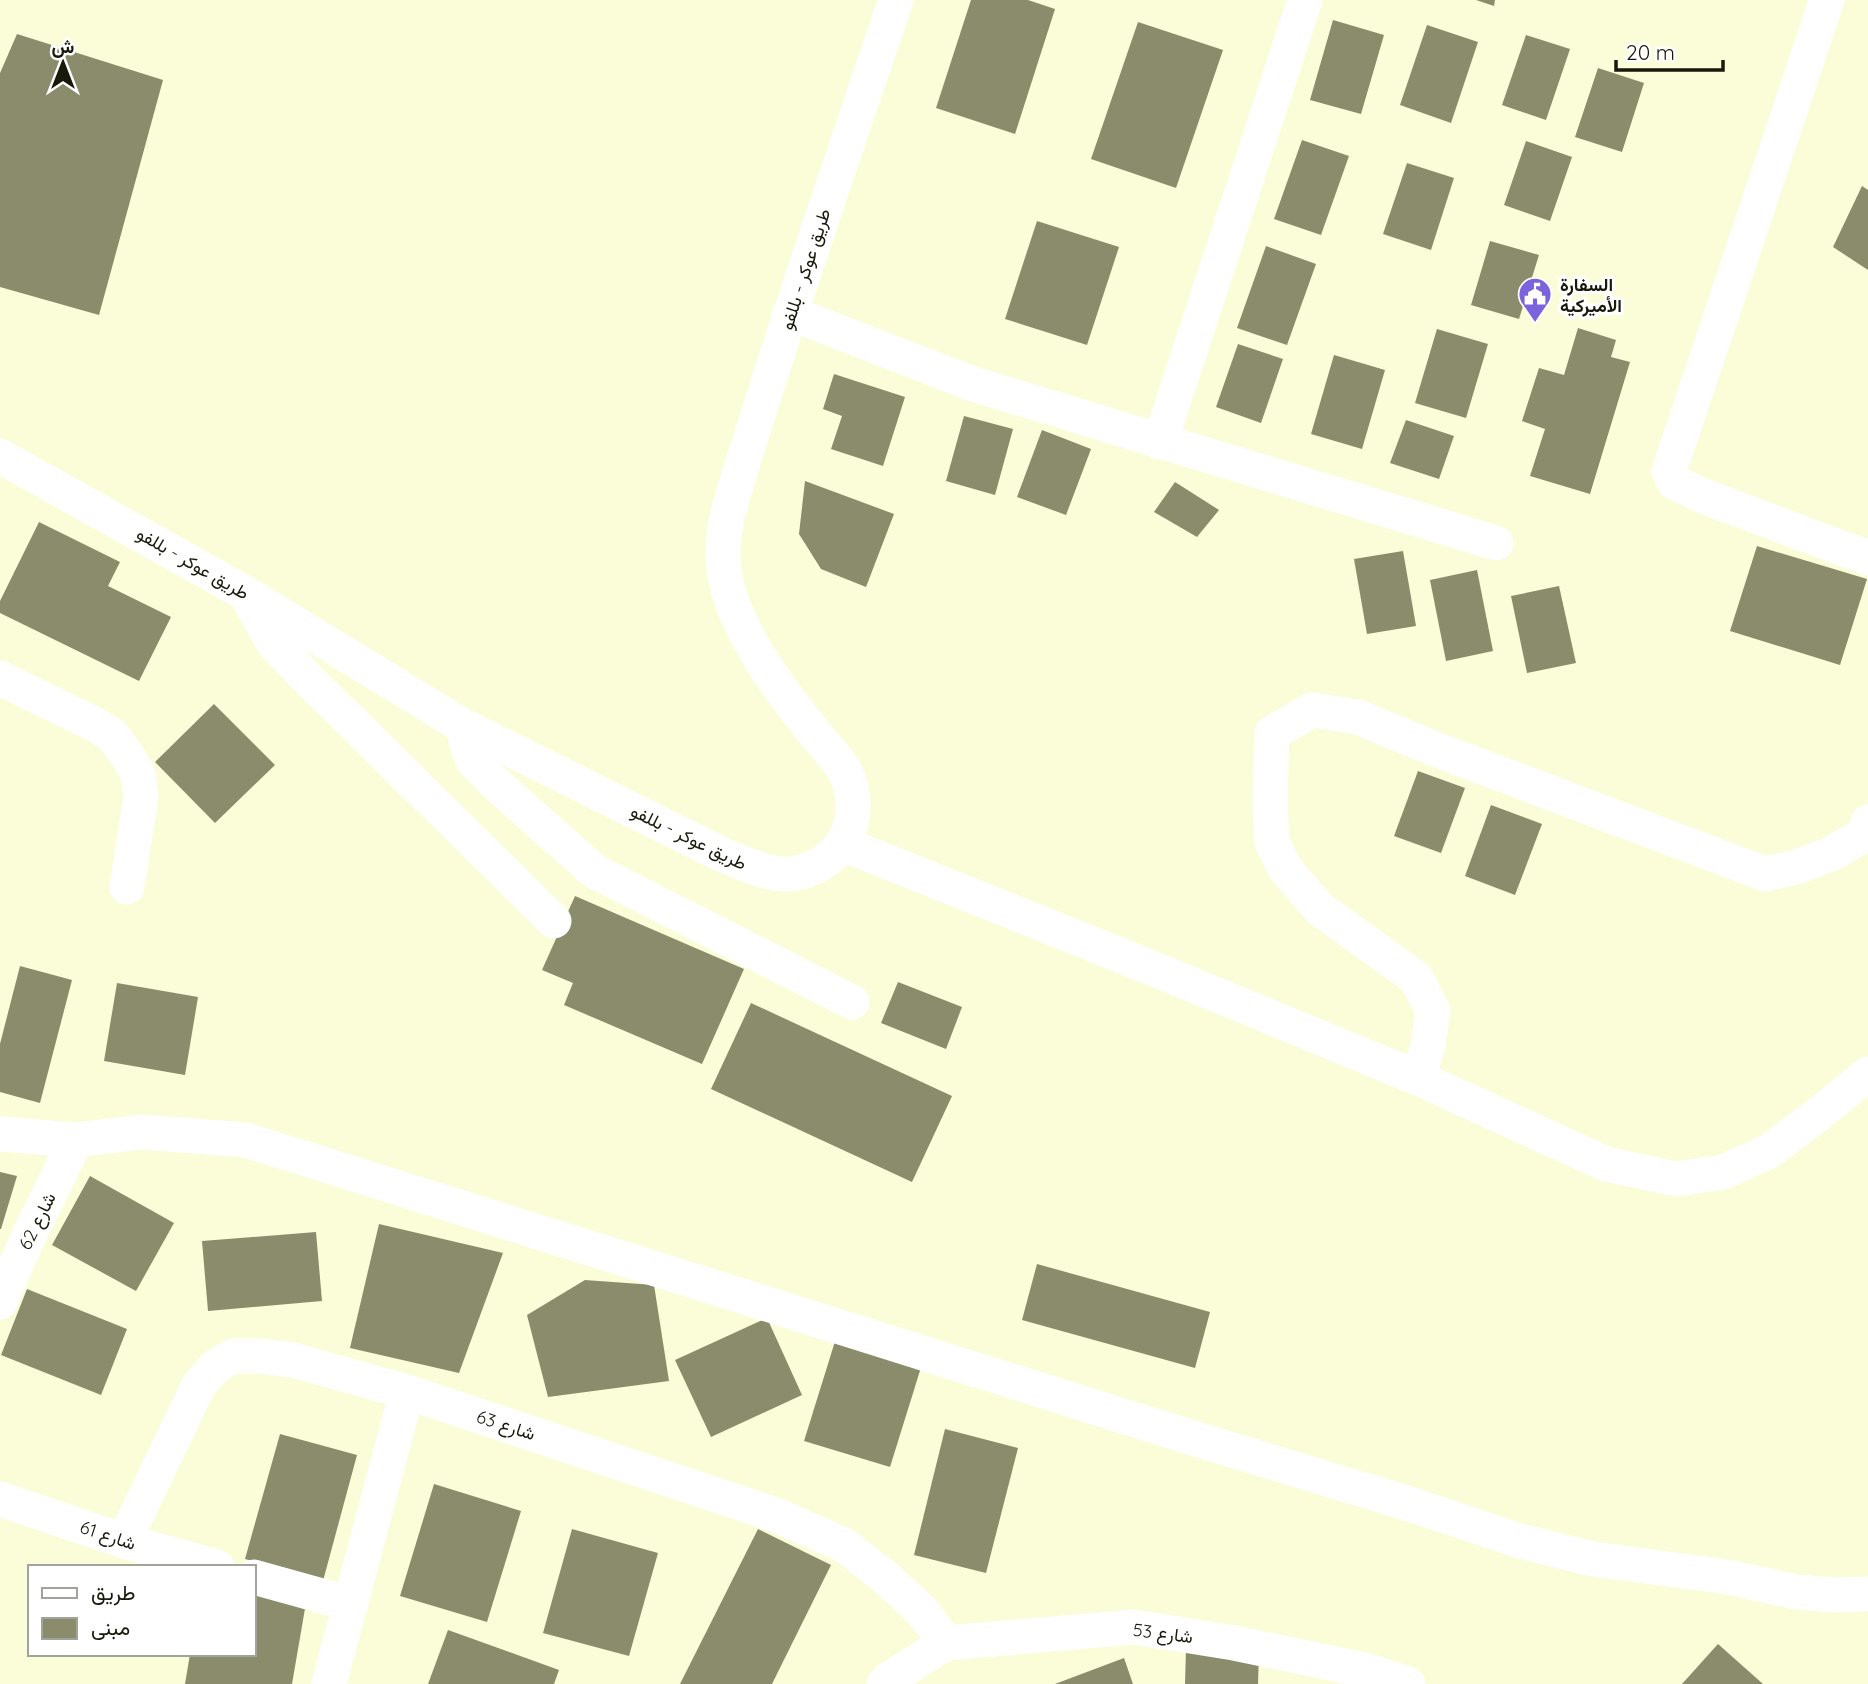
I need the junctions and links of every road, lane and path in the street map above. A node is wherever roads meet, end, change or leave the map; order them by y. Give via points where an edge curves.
1 (896, 0) edge
2 (1306, 0) edge
3 (1827, 0) edge
4 (790, 313) junction
5 (1160, 442) junction
6 (0, 456) edge
7 (1496, 542) dead end
8 (1868, 558) edge
9 (245, 593) junction
10 (0, 678) edge
11 (463, 726) junction
12 (1868, 822) edge
13 (843, 844) junction
14 (127, 887) dead end
15 (554, 921) dead end
16 (852, 1002) dead end
17 (1868, 1073) edge
18 (1418, 1078) junction
19 (0, 1134) edge
20 (76, 1140) junction
21 (0, 1302) edge
22 (407, 1392) junction
23 (0, 1499) edge
24 (124, 1541) junction
25 (211, 1565) edge
26 (256, 1578) edge
27 (1868, 1594) edge
28 (351, 1604) junction
29 (946, 1643) junction
30 (329, 1684) edge
31 (884, 1684) edge
32 (1408, 1684) edge

1 - 4 street, طريق عوكر - بللفو
2 - 5 street
3 - 8 street via 1669,471 1674,482 1703,496
4 - 5 street via 973,384
4 - 13 street, طريق عوكر - بللفو via 726,518 723,562 731,597 753,647 847,776 854,804
5 - 7 street
6 - 9 street, طريق عوكر - بللفو
9 - 11 street, طريق عوكر - بللفو
9 - 15 street via 274,644
10 - 14 street via 96,724 112,735 129,758 138,774 141,796
11 - 13 street, طريق عوكر - بللفو via 760,870 802,873 824,862
11 - 16 street via 474,762 594,871
12 - 18 street via 1863,835 1831,855 1765,874 1358,717 1312,710 1272,733 1272,842 1286,870 1320,909 1416,978 1433,1011
13 - 18 street
17 - 18 street via 1768,1152 1723,1172 1676,1179 1606,1164
19 - 20 street
20 - 21 street, شارع 62
20 - 27 street via 142,1132 246,1140 1520,1541 1593,1559 1728,1577 1796,1592
22 - 24 street, شارع 63 via 293,1360 233,1356 199,1385
22 - 28 street
22 - 29 street, شارع 63 via 776,1515 844,1545 922,1611
23 - 24 street, شارع 61
24 - 25 street, شارع 61
26 - 28 street
28 - 30 street
29 - 31 street, شارع 53
29 - 32 street, شارع 53 via 1134,1627 1369,1671

